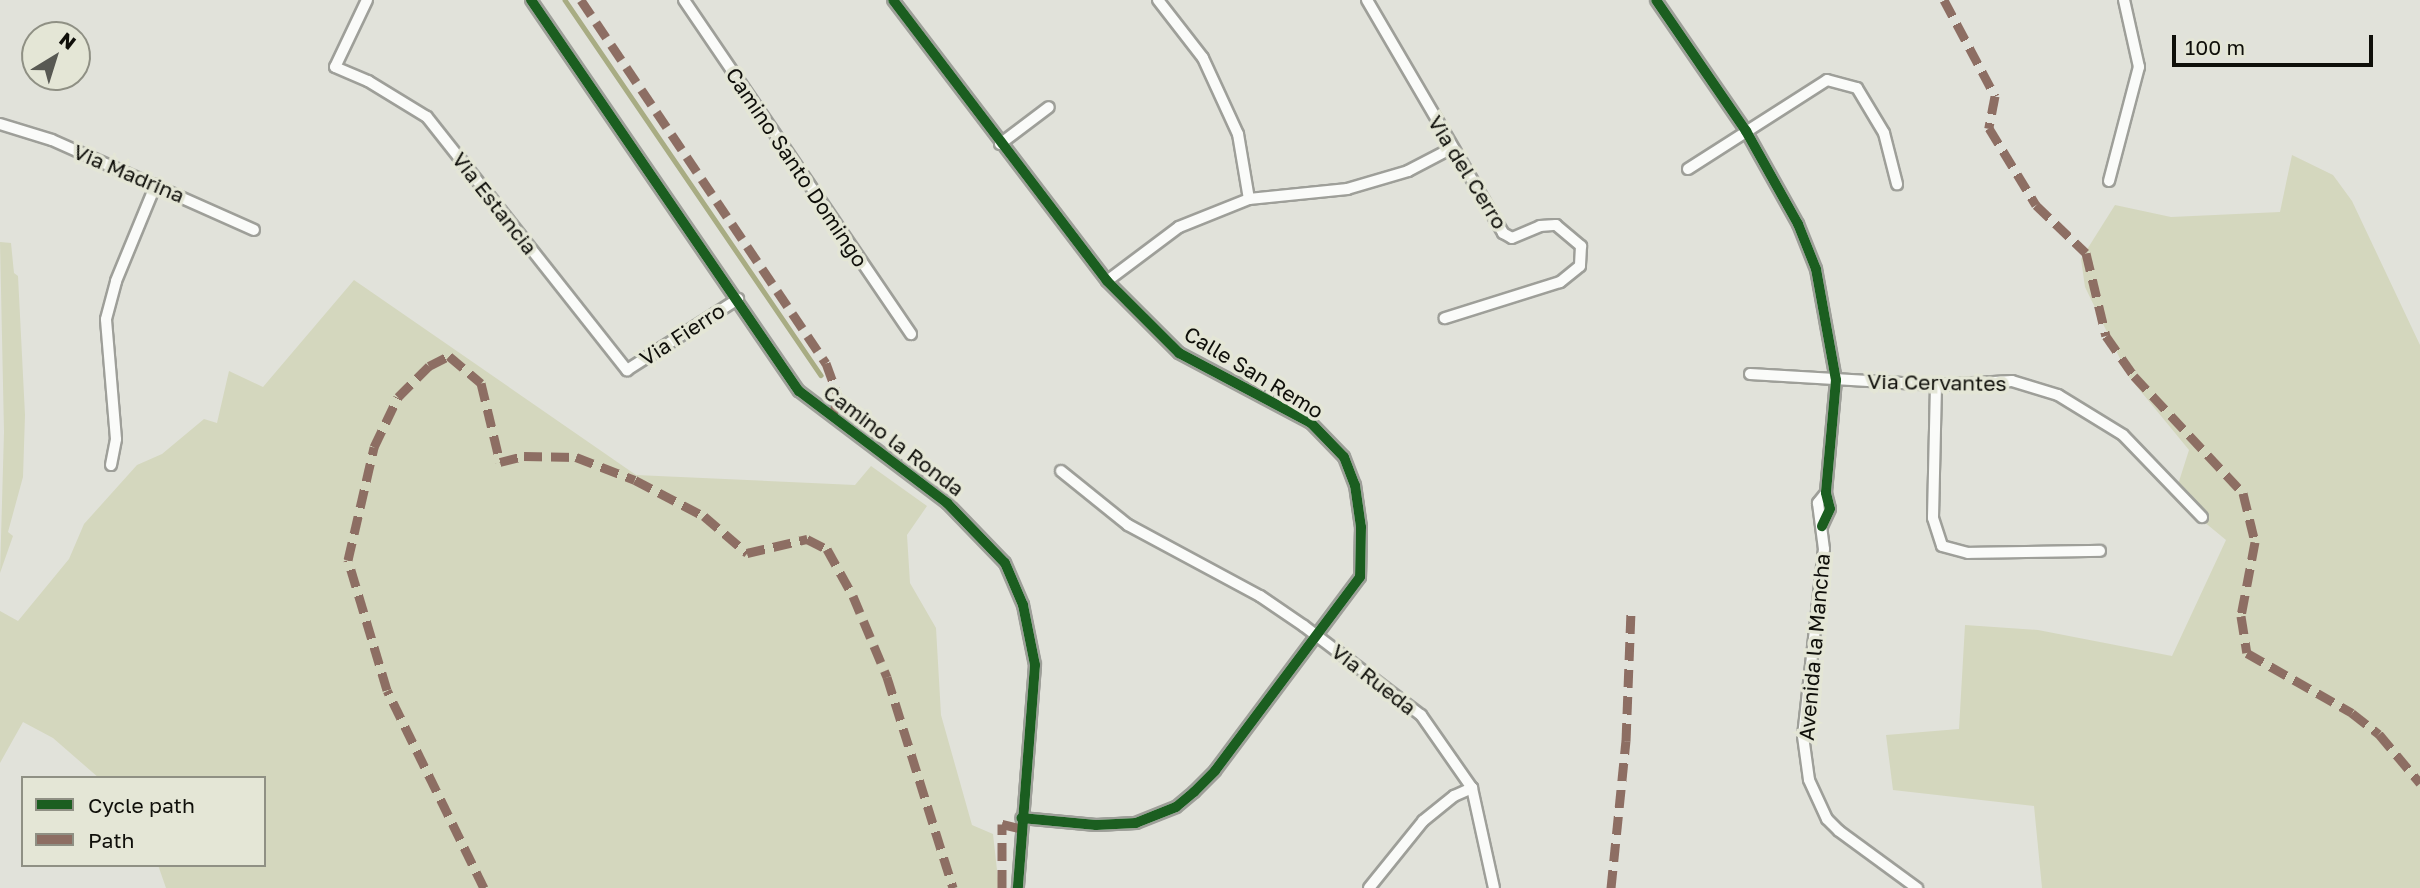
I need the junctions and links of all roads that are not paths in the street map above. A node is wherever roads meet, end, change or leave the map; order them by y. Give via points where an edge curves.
1 (366, 0) edge
2 (531, 0) edge
3 (684, 0) edge
4 (892, 0) edge
5 (1158, 0) edge
6 (1367, 0) edge
7 (1656, 0) edge
8 (2124, 0) edge
9 (1049, 107) dead end
10 (0, 124) edge
11 (1746, 131) junction
12 (1000, 144) junction
13 (1452, 148) junction
14 (1688, 169) dead end
15 (2109, 181) dead end
16 (156, 184) junction
17 (1897, 184) dead end
18 (1249, 199) junction
19 (254, 230) dead end
20 (1107, 281) junction
21 (738, 299) junction
22 (1445, 318) dead end
23 (911, 334) dead end
24 (627, 370) joint
25 (1750, 374) dead end
26 (1836, 380) junction
27 (1936, 385) junction
28 (111, 465) dead end
29 (1061, 471) dead end
30 (2202, 517) dead end
31 (2099, 551) dead end
32 (1317, 635) junction
33 (1472, 788) junction
34 (1021, 818) junction
35 (1018, 888) edge
36 (1369, 888) edge
37 (1494, 888) edge
38 (1917, 888) edge

1 - 24 street, Via Estancia via 335,67 368,80 427,117
2 - 21 street, Camino la Ronda
3 - 23 street, Camino Santo Domingo
4 - 12 street, Calle San Remo
5 - 18 street via 1203,58 1232,121
6 - 13 street, Via del Cerro
7 - 11 street, Avenida la Mancha
8 - 15 street via 2140,68
9 - 12 street
10 - 16 street, Via Madrina via 52,140
11 - 14 street
11 - 17 street via 1827,80 1857,88 1884,133
11 - 26 street, Avenida la Mancha via 1798,224 1816,270
12 - 20 street, Calle San Remo
13 - 18 street via 1408,172 1347,189
13 - 22 street, Via del Cerro via 1503,233 1513,238 1540,226 1556,225 1581,246 1580,266 1560,282
16 - 19 street, Via Madrina
16 - 28 street via 116,281 106,319 116,439
18 - 20 street via 1180,227
20 - 32 street, Calle San Remo via 1179,354 1311,423 1343,457 1355,485 1361,527 1360,577
21 - 24 street, Via Fierro
21 - 34 street, Camino la Ronda via 799,391 947,503 1006,562 1023,605 1035,665 1032,747
25 - 26 street, Via Cervantes
26 - 27 street, Via Cervantes
26 - 38 street, Avenida la Mancha via 1826,492 1830,509 1822,526 1814,663 1803,736 1809,780 1827,819
27 - 30 street, Via Cervantes via 2012,381 2058,395 2123,435
27 - 31 street via 1933,518 1942,546 1968,553
29 - 32 street, Via Rueda via 1128,525 1260,596
32 - 33 street, Via Rueda via 1421,715
32 - 34 street, Calle San Remo via 1215,771 1176,807 1136,823 1096,825
33 - 36 street via 1423,821
33 - 37 street, Via Rueda
34 - 35 street, Camino la Ronda

